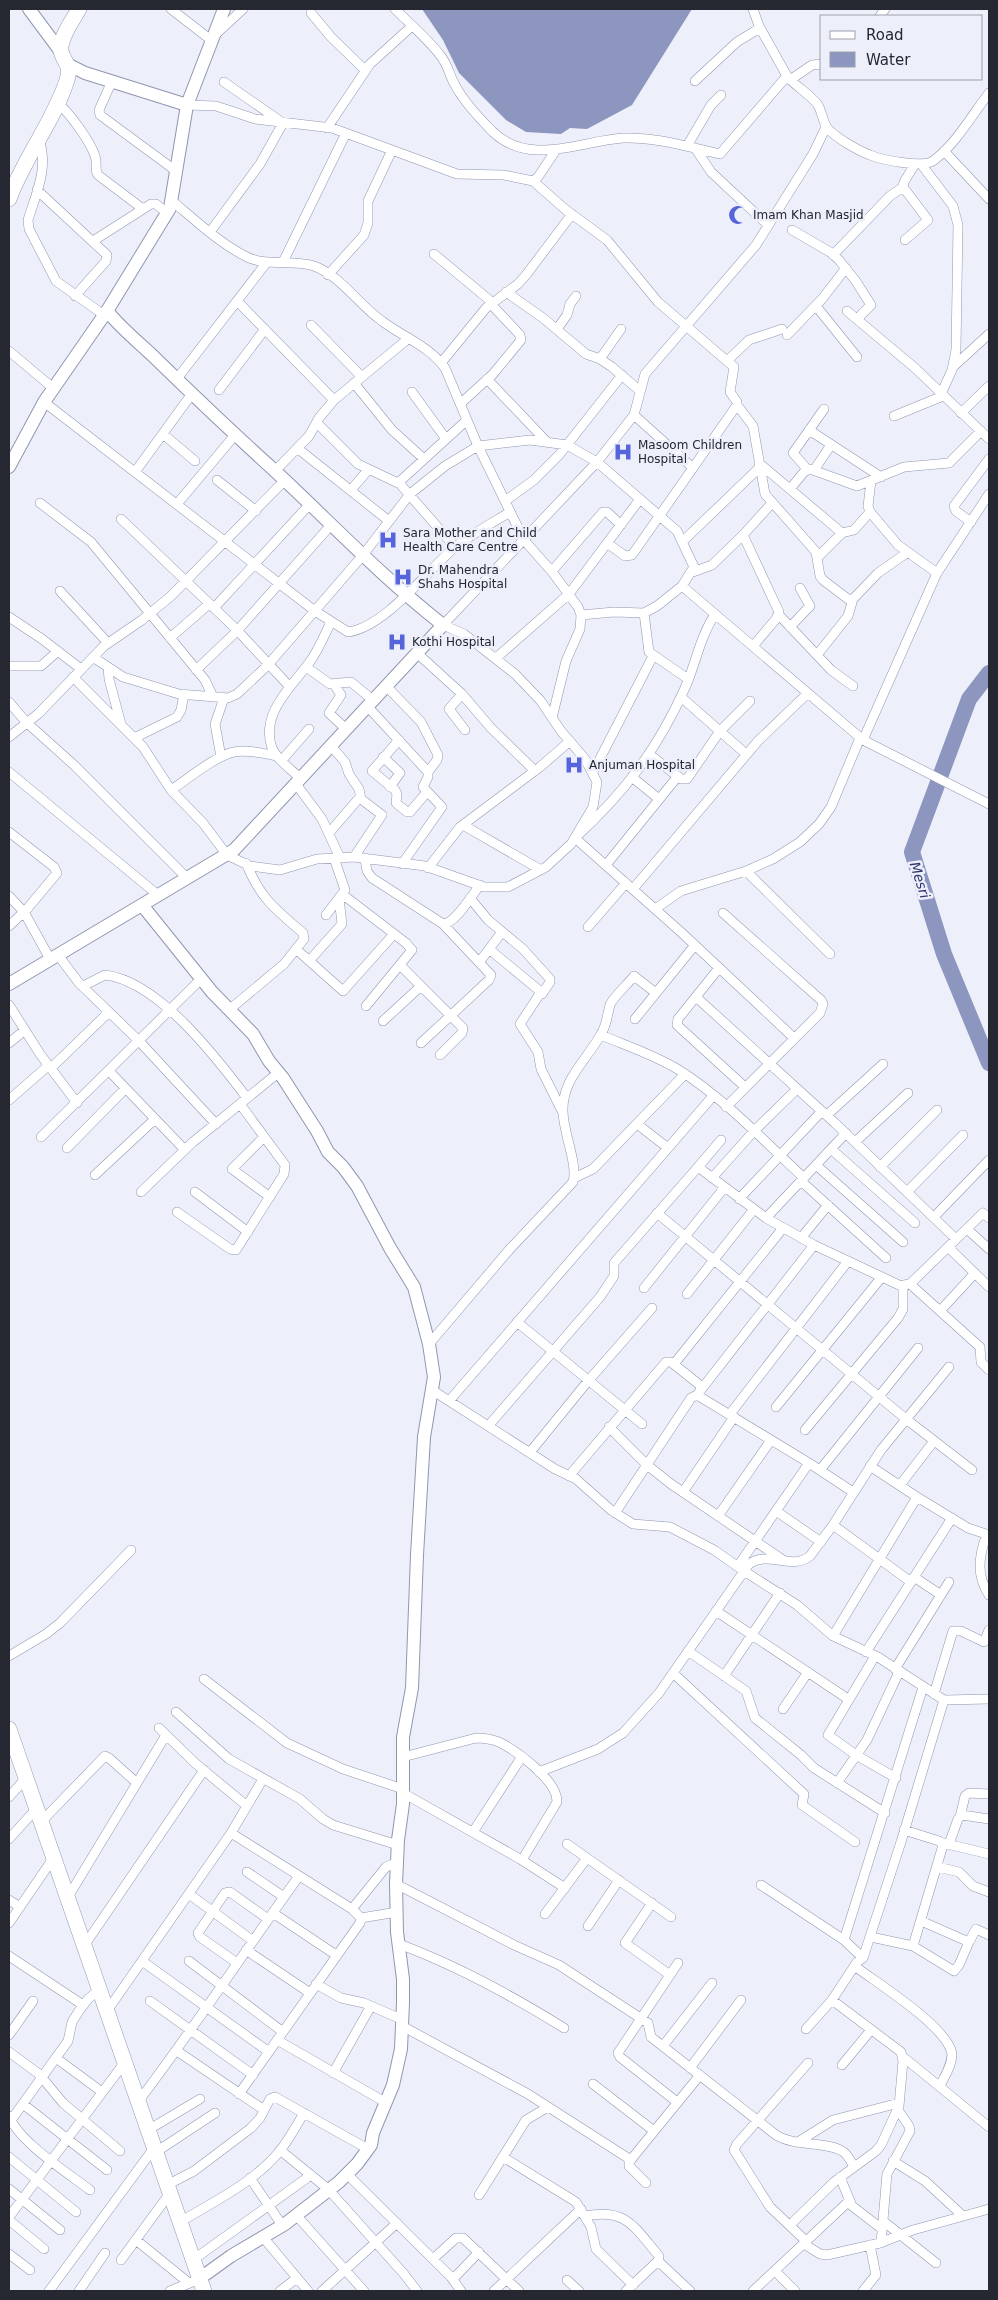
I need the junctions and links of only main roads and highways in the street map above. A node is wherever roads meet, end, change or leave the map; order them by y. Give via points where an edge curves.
1 (79, 9) edge
2 (9, 199) edge
3 (9, 1729) edge
4 (198, 2284) edge

1 - 2 main road via 63,39 61,52 69,65 69,75
3 - 4 main road via 193,2260

